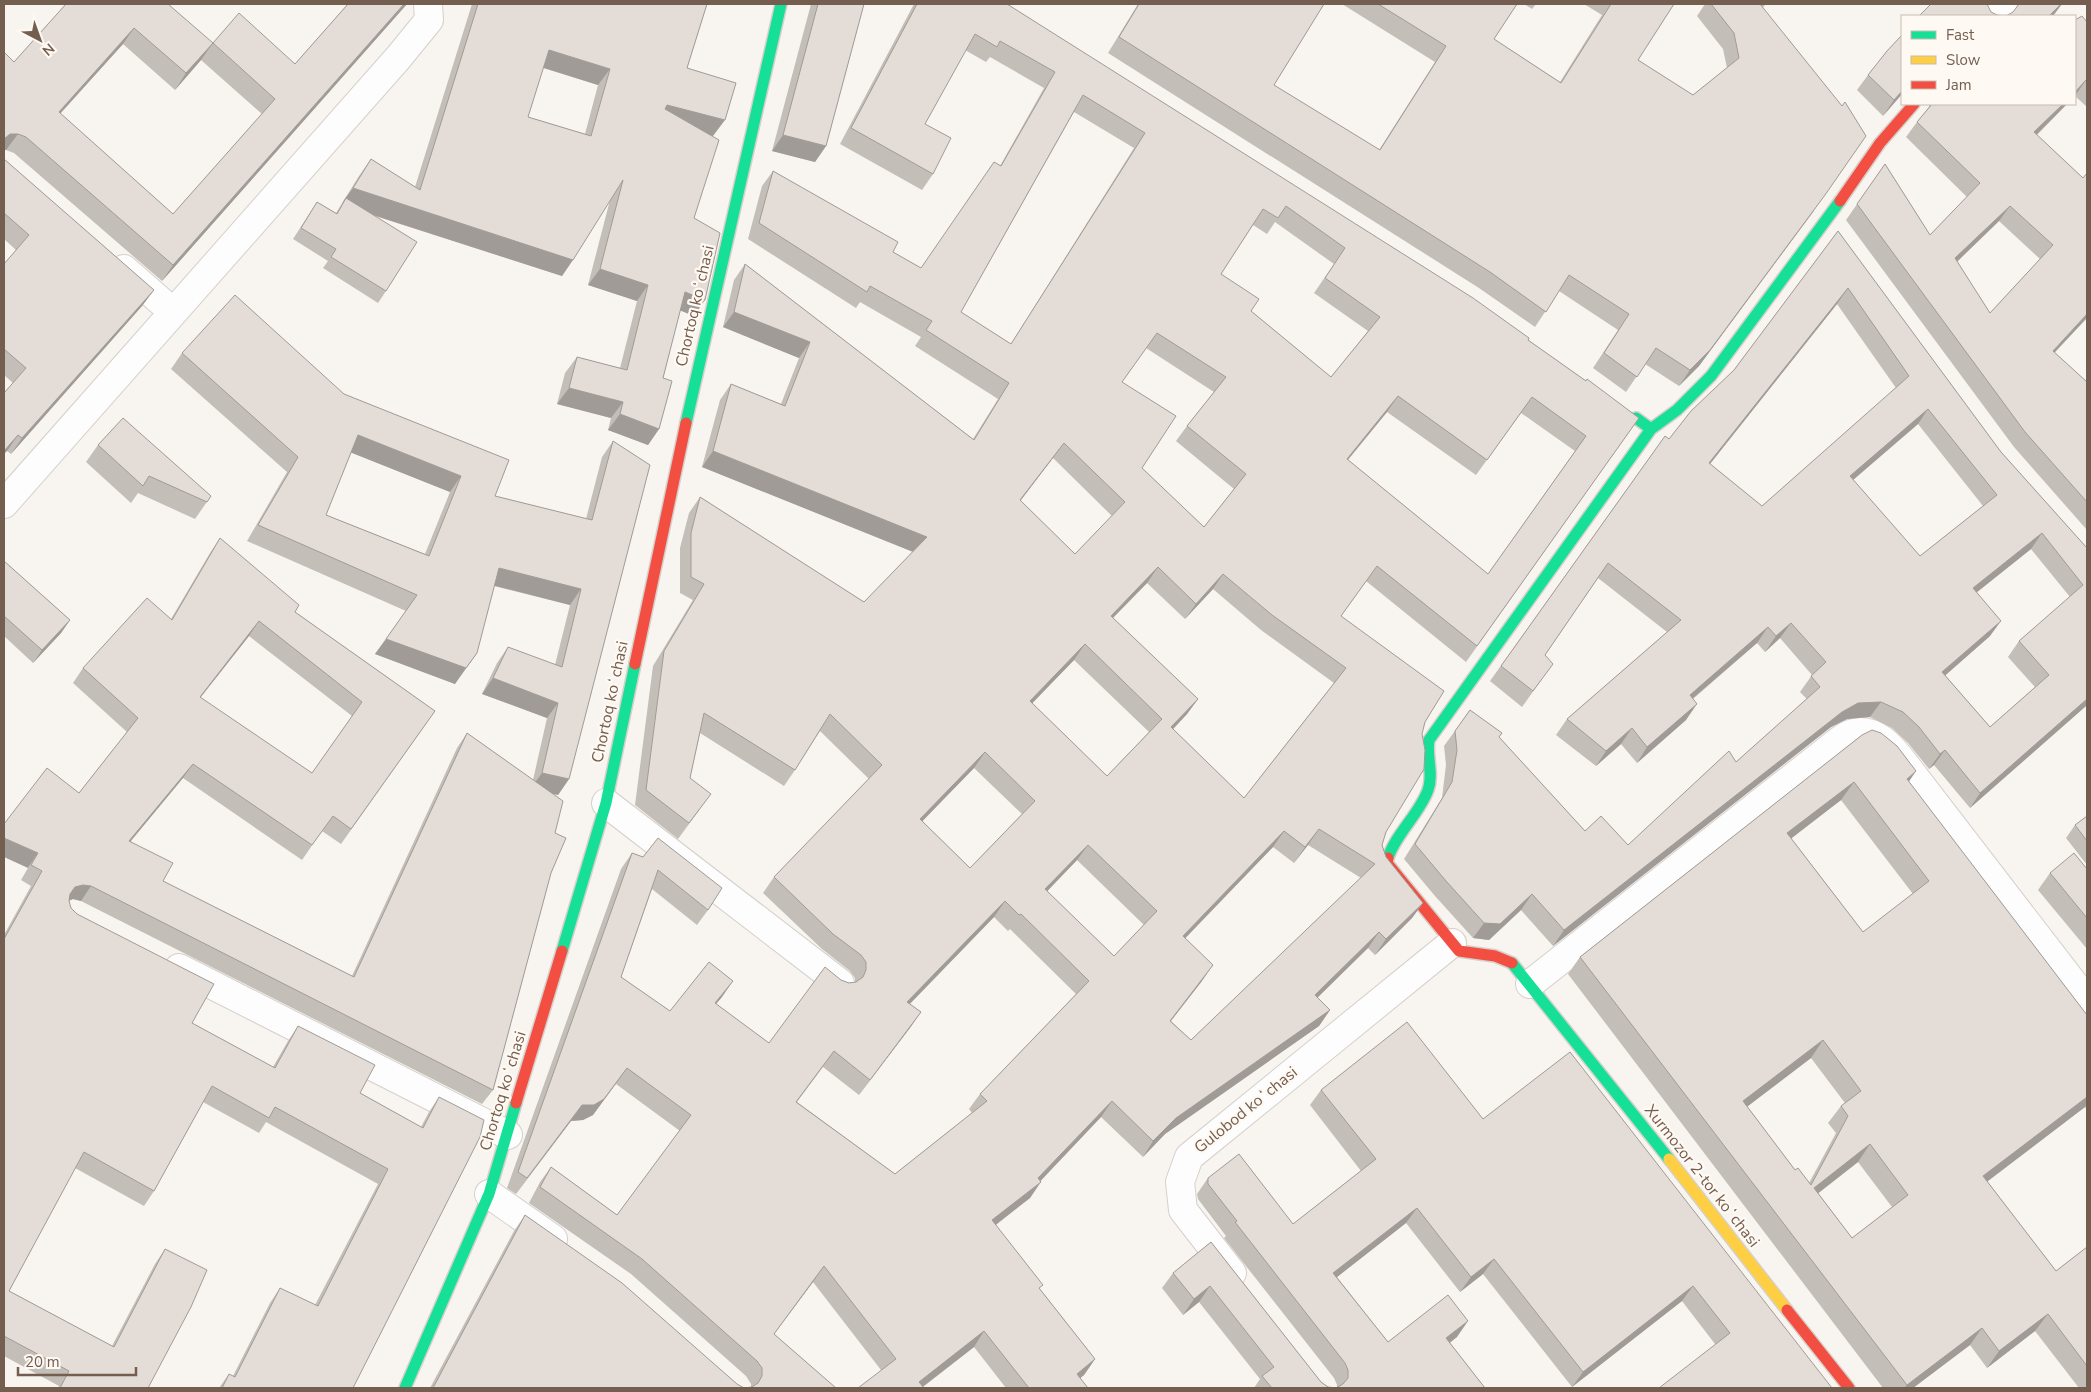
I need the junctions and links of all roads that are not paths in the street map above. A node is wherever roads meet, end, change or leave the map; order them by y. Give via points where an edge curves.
1 (428, 4) edge
2 (781, 4) edge
3 (2002, 4) edge
4 (1993, 15) edge
5 (1913, 105) edge
6 (1827, 220) junction
7 (1844, 244) edge
8 (107, 254) edge
9 (174, 312) junction
10 (1627, 412) edge
11 (1651, 429) junction
12 (4, 504) edge
13 (606, 803) junction
14 (1452, 942) junction
15 (153, 955) edge
16 (840, 983) edge
17 (1530, 984) junction
18 (2087, 1001) edge
19 (508, 1135) junction
20 (489, 1194) junction
21 (574, 1254) edge
22 (1246, 1290) edge
23 (405, 1388) edge
24 (1849, 1388) edge

1 - 9 street via 429,20 398,58
2 - 13 street, Chortoq koʻchasi via 694,386
3 - 4 street
5 - 6 street via 1880,143
6 - 7 street
6 - 11 street via 1711,376 1677,410
8 - 9 street
9 - 12 street
10 - 11 street
11 - 14 street, Xurmozor 2-tor koʻchasi via 1429,740 1428,790 1388,856 1387,863
13 - 16 street
13 - 19 street, Chortoq koʻchasi
14 - 17 street, Xurmozor 2-tor koʻchasi via 1459,951 1468,954 1495,955 1509,960
14 - 22 street, Gulobod koʻchasi via 1189,1157 1180,1182 1183,1210
15 - 19 street
17 - 18 street via 1825,752 1850,734 1869,733 1887,743 1907,767
17 - 24 street, Xurmozor 2-tor koʻchasi
19 - 20 street, Chortoq koʻchasi
20 - 21 street
20 - 23 street, Chortoq koʻchasi

